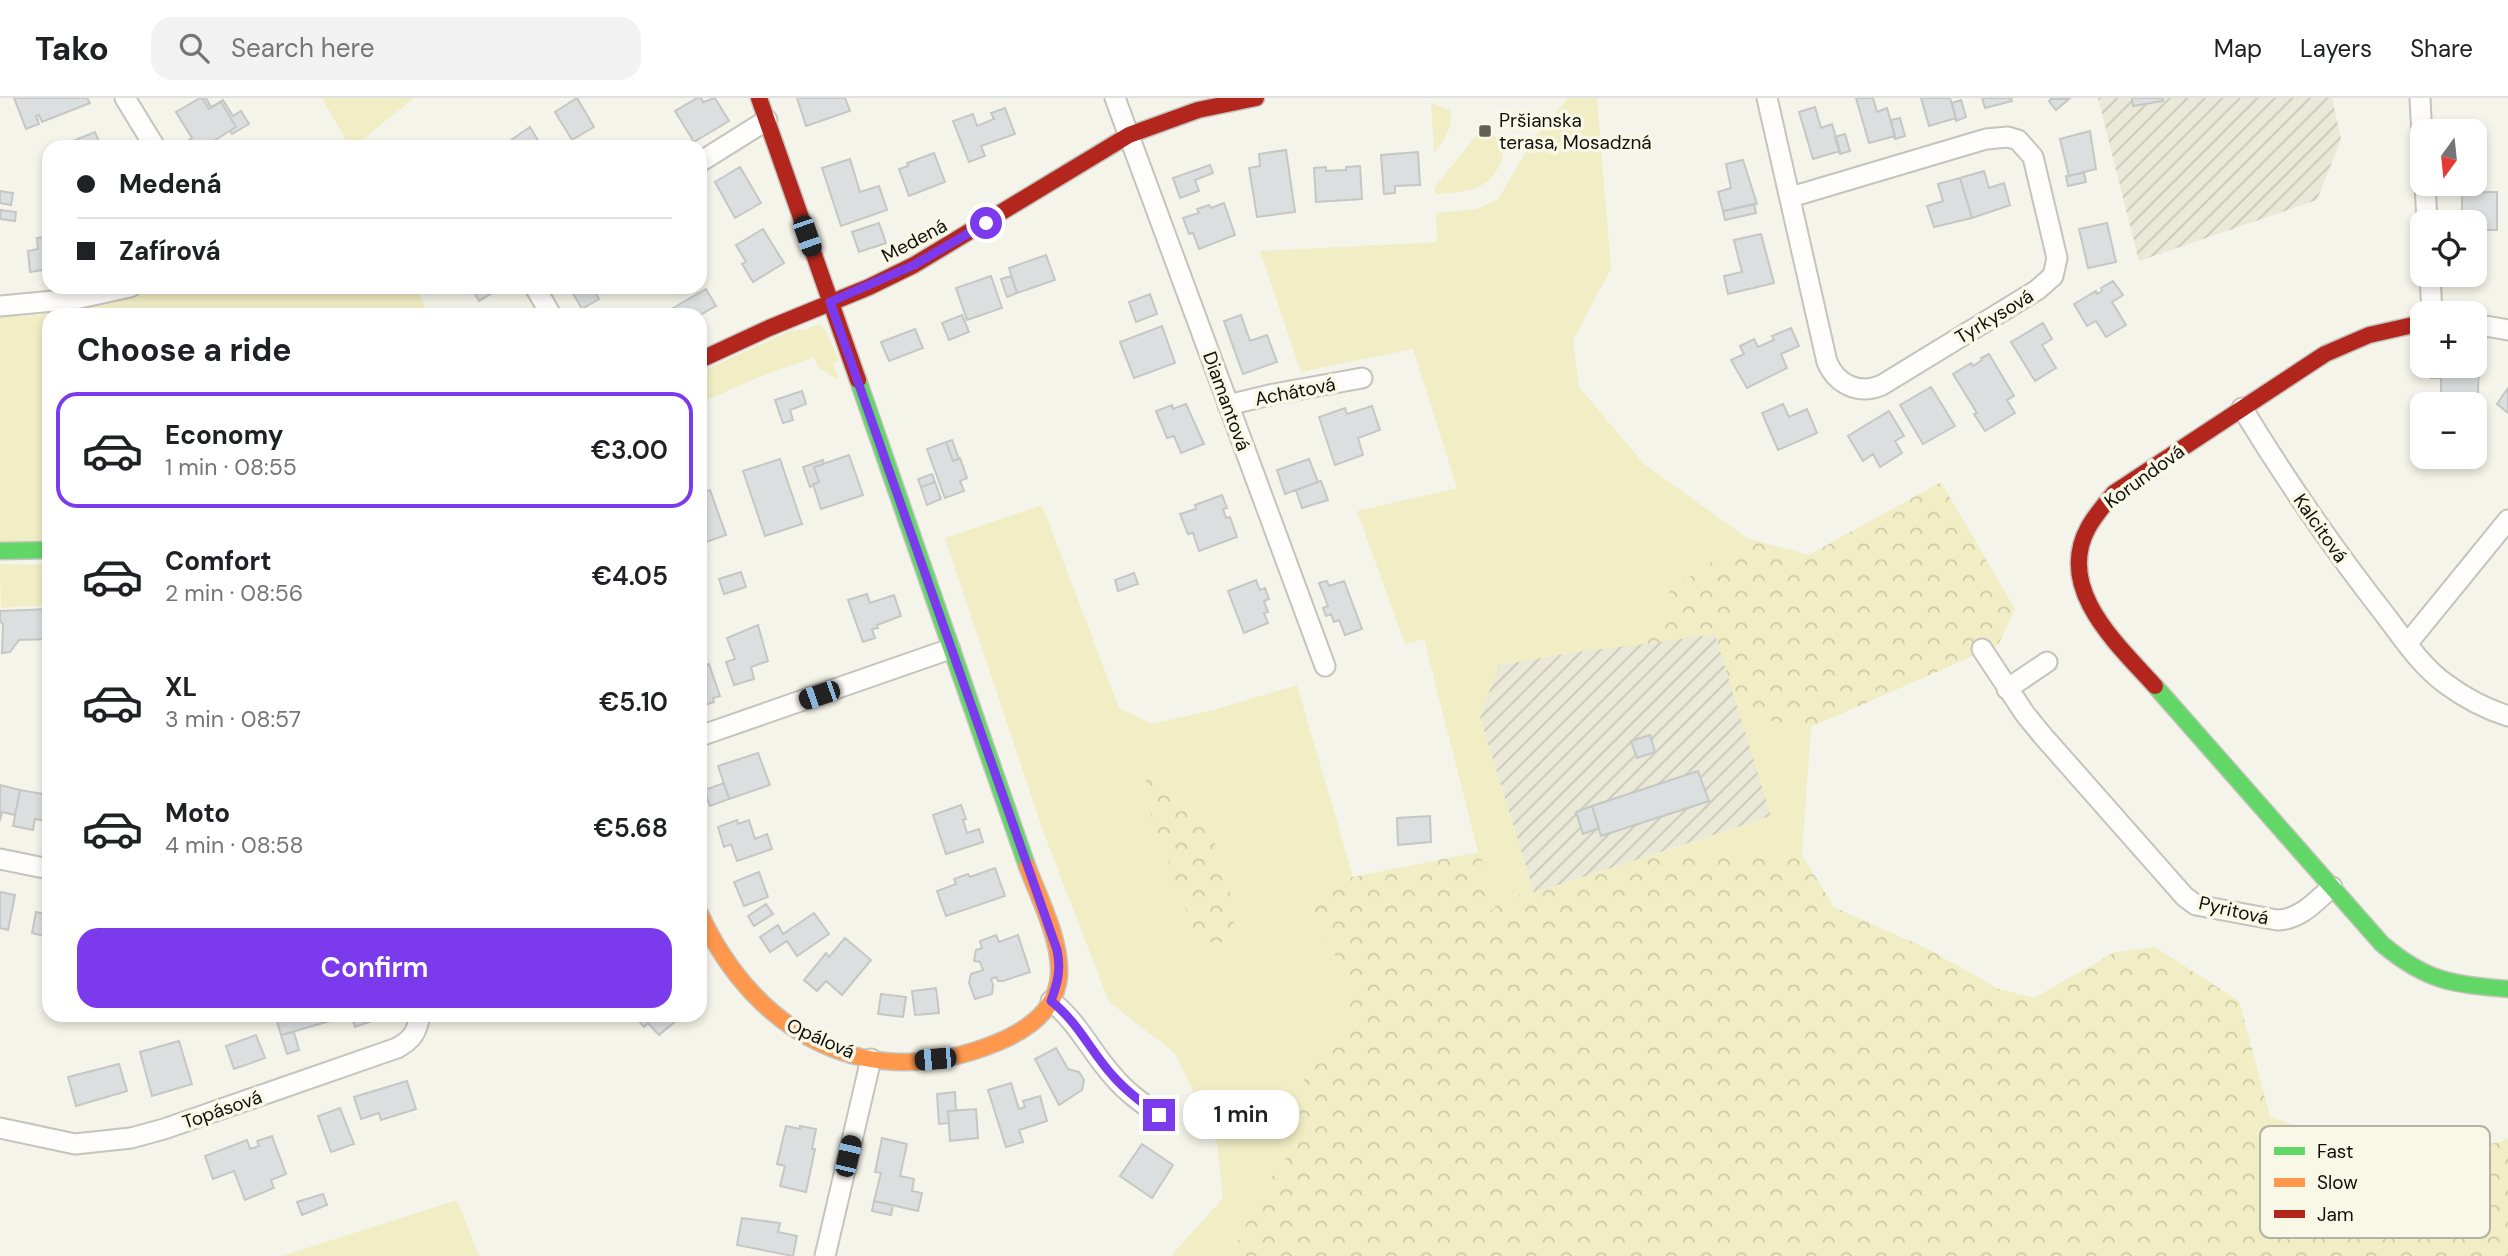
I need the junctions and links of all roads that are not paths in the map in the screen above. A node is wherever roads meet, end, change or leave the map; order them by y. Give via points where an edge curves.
1 (125, 98) edge
2 (759, 98) edge
3 (1115, 98) edge
4 (1256, 98) edge
5 (1767, 98) edge
6 (2420, 98) edge
7 (2421, 119) edge
8 (767, 121) junction
9 (1129, 135) junction
10 (151, 140) edge
11 (707, 158) edge
12 (1790, 197) junction
13 (98, 294) edge
14 (830, 302) junction
15 (0, 306) edge
16 (2410, 325) edge
17 (2487, 326) edge
18 (2508, 330) edge
19 (707, 357) edge
20 (1362, 378) dead end
21 (1228, 405) junction
22 (2242, 408) junction
23 (2508, 520) edge
24 (42, 550) edge
25 (0, 551) edge
26 (2407, 643) junction
27 (950, 649) junction
28 (1982, 649) dead end
29 (2046, 662) dead end
30 (1325, 666) dead end
31 (2007, 689) junction
32 (2508, 716) edge
33 (707, 734) edge
34 (0, 859) edge
35 (42, 868) edge
36 (2333, 887) junction
37 (707, 933) edge
38 (2508, 989) edge
39 (1051, 1001) junction
40 (418, 1022) edge
41 (871, 1059) junction
42 (1159, 1115) dead end
43 (0, 1128) edge
44 (825, 1256) edge

1 - 10 street
2 - 8 street
3 - 9 street, Diamantová
4 - 9 street, Medená via 1198,110
5 - 12 street, Tyrkysová
6 - 7 street
8 - 11 street
8 - 14 street
9 - 14 street, Medená via 914,265
9 - 21 street, Diamantová
12 - 12 street, Tyrkysová via 1828,362 1838,380 1860,389 1882,384 2037,290 2056,268 2033,157 2018,140 2008,137 1986,139
13 - 15 street
14 - 19 street, Medená
14 - 27 street
16 - 22 street, Korundová via 2328,351
17 - 18 street
20 - 21 street, Achátová
21 - 30 street, Diamantová
22 - 26 street, Kalcitová via 2316,522
22 - 36 street, Korundová via 2114,493 2096,511 2083,535 2078,563 2081,589 2109,634
23 - 26 street
24 - 25 street
26 - 32 street, Kalcitová via 2445,684
27 - 33 street
27 - 39 street via 1057,950 1059,982
28 - 31 street, Pyritová
29 - 31 street
31 - 36 street, Pyritová via 2043,736 2196,905 2288,920
34 - 35 street
36 - 38 street via 2403,962 2454,984
37 - 41 street, Opálová via 731,972 766,1009 826,1045
39 - 41 street, Opálová via 1030,1024 975,1050 912,1061
39 - 42 street via 1074,1023 1111,1075
40 - 43 street, Topásová via 410,1041 397,1048 131,1138 75,1144
41 - 44 street, Opálová

